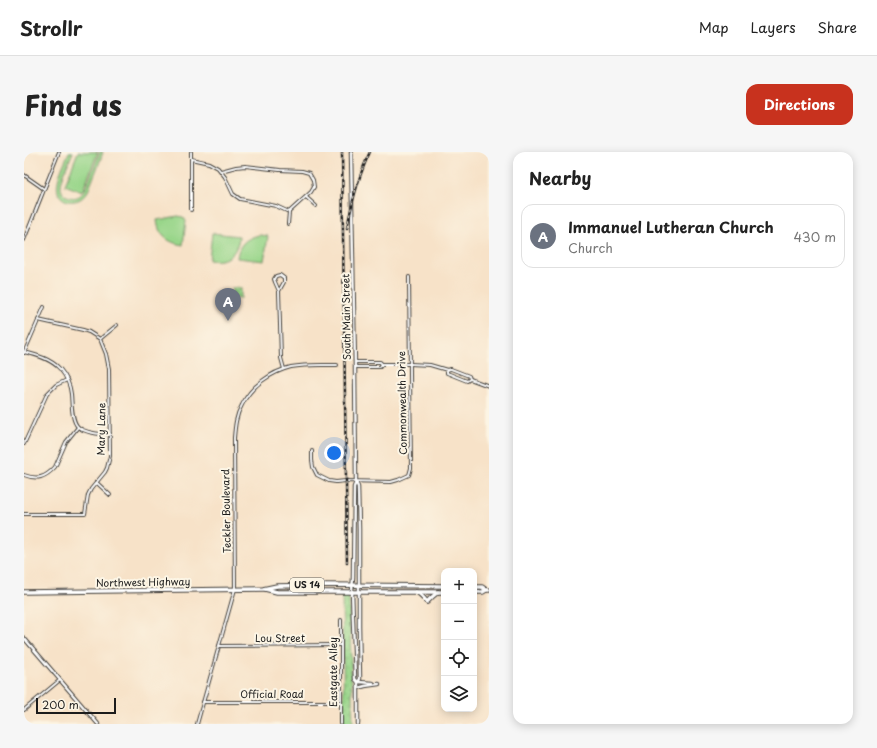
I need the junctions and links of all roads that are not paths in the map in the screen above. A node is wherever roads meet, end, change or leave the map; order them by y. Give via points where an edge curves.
1 (59, 152) edge
2 (191, 152) edge
3 (351, 152) edge
4 (191, 159) junction
5 (221, 170) junction
6 (24, 175) edge
7 (44, 190) junction
8 (306, 197) junction
9 (316, 206) dead end
10 (191, 210) dead end
11 (289, 212) junction
12 (288, 224) dead end
13 (24, 231) edge
14 (27, 233) junction
15 (24, 240) edge
16 (409, 277) dead end
17 (279, 291) junction
18 (44, 307) dead end
19 (38, 320) junction
20 (117, 325) dead end
21 (100, 339) junction
22 (24, 352) edge
23 (355, 362) junction
24 (382, 364) junction
25 (410, 364) junction
26 (337, 365) dead end
27 (355, 367) junction
28 (284, 369) junction
29 (447, 370) junction
30 (470, 379) junction
31 (67, 380) junction
32 (489, 386) edge
33 (78, 427) junction
34 (110, 434) junction
35 (24, 444) edge
36 (312, 451) dead end
37 (24, 475) edge
38 (96, 482) junction
39 (356, 482) junction
40 (110, 495) dead end
41 (24, 514) edge
42 (352, 585) junction
43 (359, 585) junction
44 (441, 586) edge
45 (477, 587) edge
46 (235, 589) junction
47 (263, 589) junction
48 (488, 590) edge
49 (412, 591) junction
50 (24, 592) edge
51 (352, 592) junction
52 (359, 592) junction
53 (438, 592) joint
54 (477, 592) edge
55 (341, 620) dead end
56 (24, 638) edge
57 (341, 645) junction
58 (219, 646) junction
59 (60, 680) junction
60 (358, 682) junction
61 (358, 688) junction
62 (203, 702) junction
63 (341, 702) junction
64 (24, 710) edge
65 (98, 724) edge
66 (197, 724) edge
67 (341, 724) edge
68 (358, 724) edge

1 - 7 street
2 - 4 street
3 - 23 street, South Main Street
4 - 5 street via 209,163
4 - 10 street
5 - 8 street via 245,166 309,173 314,184 313,190
5 - 11 street via 234,194 240,199 276,206
6 - 7 street
7 - 14 street
8 - 9 street
8 - 11 street
11 - 12 street
13 - 14 street
14 - 15 street
16 - 25 street, Commonwealth Drive
17 - 17 street via 284,282 280,275 274,278
17 - 28 street via 281,358
18 - 19 street
19 - 21 street via 83,330
19 - 22 street
20 - 21 street
21 - 34 street, Mary Lane via 109,369
22 - 31 street via 47,359 60,369
23 - 24 street
23 - 27 street, South Main Street
24 - 25 street
24 - 27 street via 380,367
25 - 29 street via 430,365
25 - 39 street, Commonwealth Drive via 409,475 394,482
26 - 28 street, Teckler Boulevard via 309,365
27 - 39 street, South Main Street
28 - 46 street, Teckler Boulevard via 262,381 248,396 242,404 235,426
29 - 30 street via 447,373
29 - 30 street via 450,368 463,373 470,376
30 - 32 street
31 - 33 street via 73,415
31 - 35 street via 56,385 47,394
33 - 34 street via 88,432
33 - 37 street via 66,442 52,470 39,478
34 - 38 street, Mary Lane via 107,468
36 - 39 street via 313,467 317,475 328,481
38 - 40 street
38 - 41 street, Mary Lane via 88,495 85,514
39 - 42 street, South Main Street
39 - 43 street, South Main Street
42 - 43 main road, Northwest Highway / US 14
42 - 47 main road, Northwest Highway / US 14 via 277,586
42 - 51 street, South Main Street
43 - 44 main road, Northwest Highway / US 14
43 - 52 street, South Main Street
45 - 48 main road
46 - 47 main road, Northwest Highway / US 14
46 - 50 main road, Northwest Highway / US 14
46 - 58 street, Teckler Boulevard
47 - 51 main road, Northwest Highway / US 14 via 277,592
48 - 54 main road
49 - 52 main road, Northwest Highway / US 14
49 - 53 main road, Northwest Highway / US 14
49 - 53 main road via 419,593 427,602
51 - 52 main road, Northwest Highway / US 14
51 - 60 street, South Main Street via 355,679
52 - 60 street, South Main Street
55 - 57 street, Eastgate Alley
56 - 59 street
57 - 58 street, Lou Street
57 - 63 street, Eastgate Alley
58 - 62 street, Teckler Boulevard
59 - 64 street
59 - 65 street
60 - 61 street, South Main Street
60 - 61 street via 379,684
61 - 68 street, South Main Street
62 - 63 street, Official Road
62 - 66 street, Teckler Boulevard
63 - 67 street, Eastgate Alley

